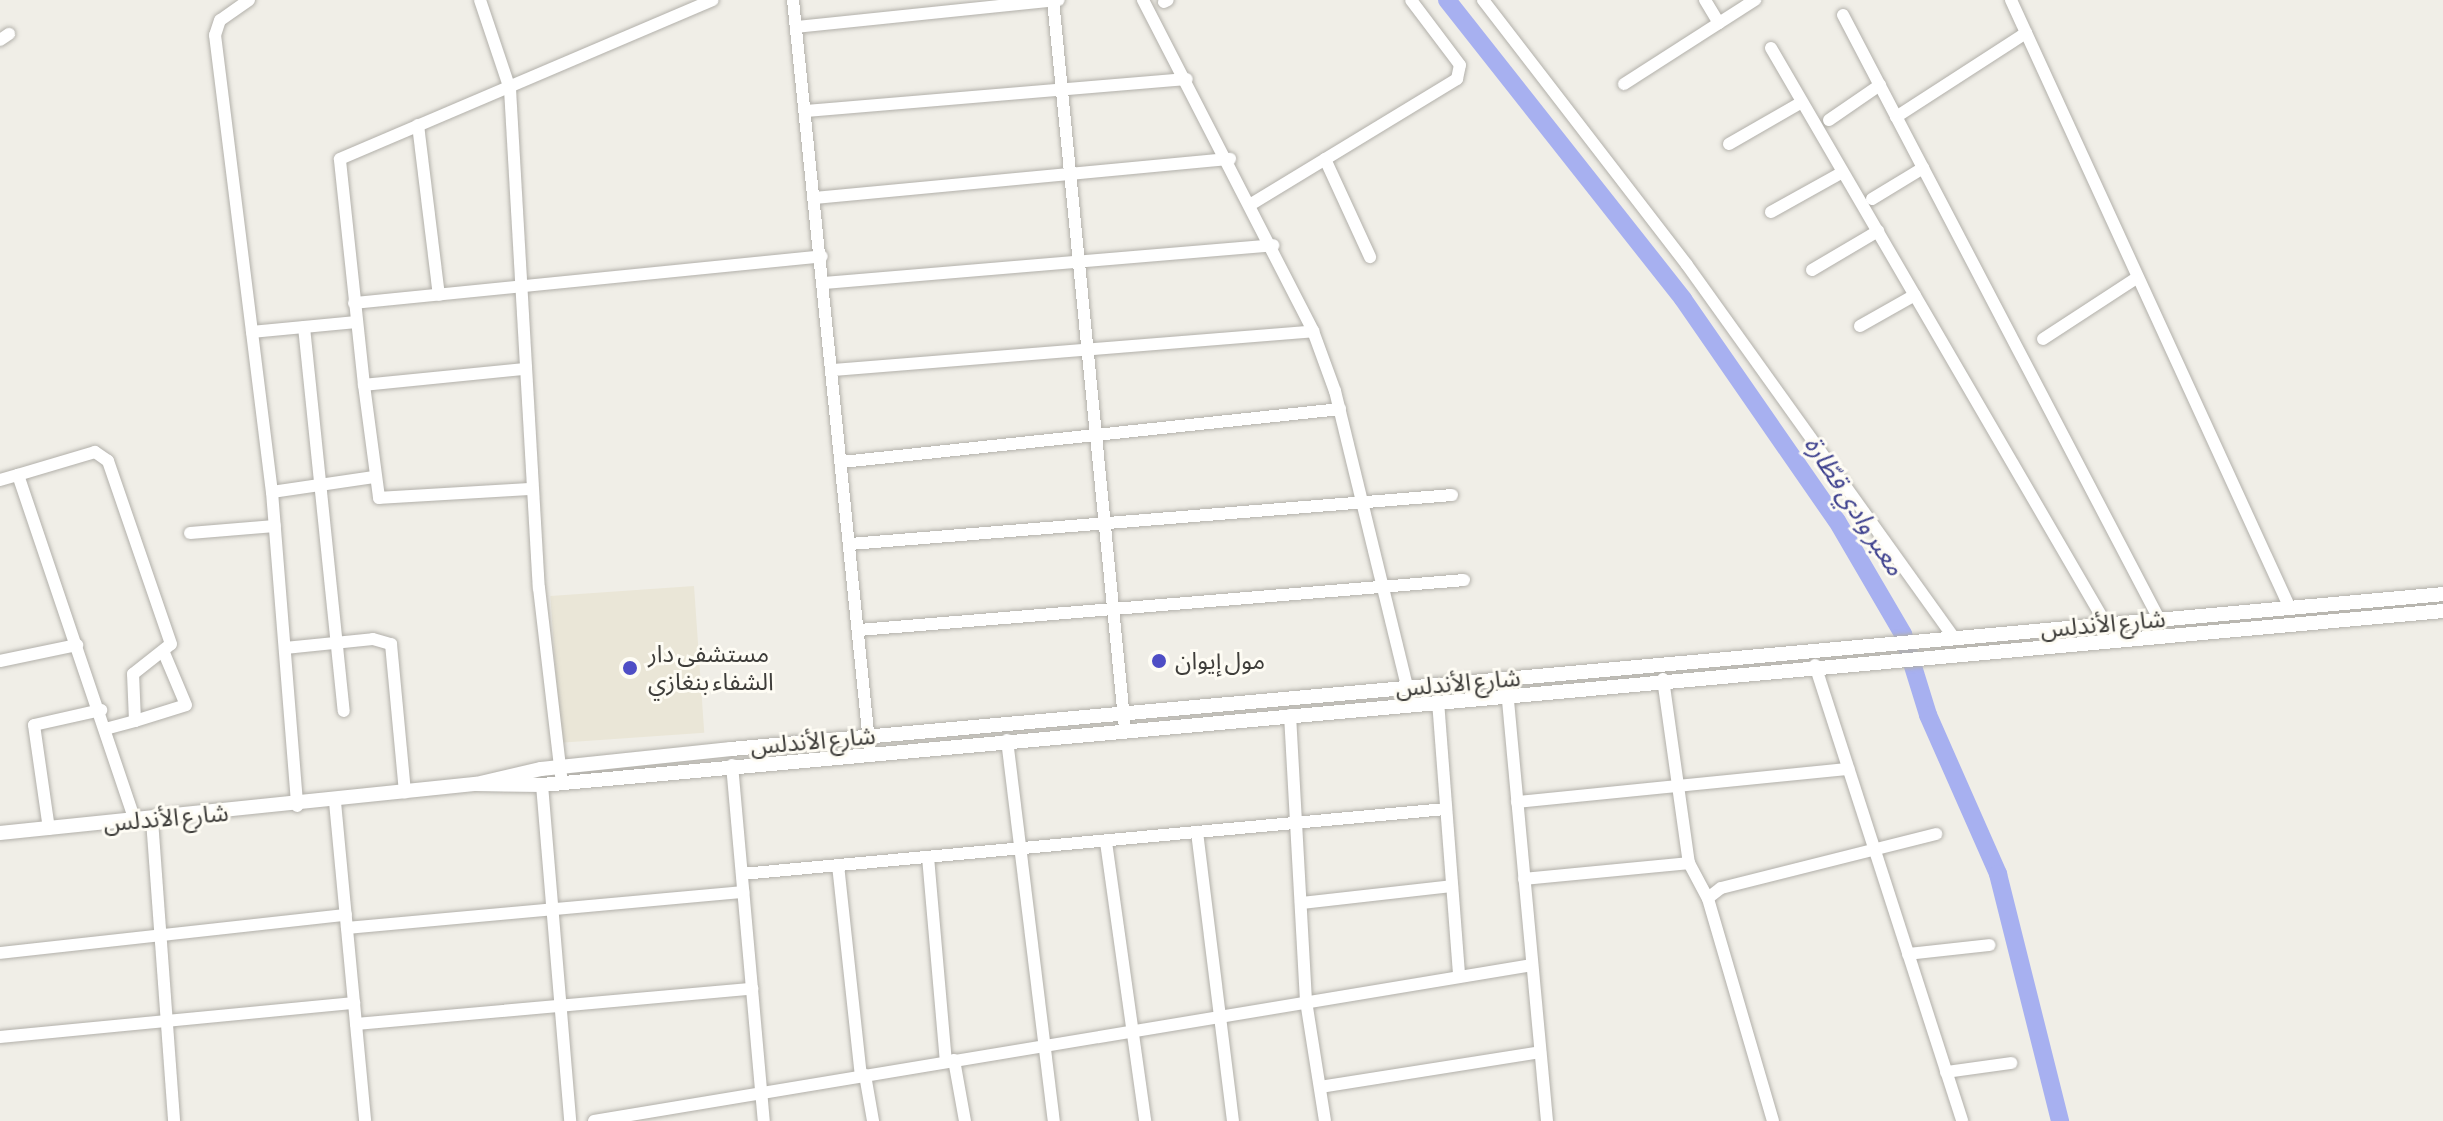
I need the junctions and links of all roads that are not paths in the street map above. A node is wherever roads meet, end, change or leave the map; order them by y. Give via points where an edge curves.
1 (249, 0) edge
2 (480, 0) edge
3 (712, 0) edge
4 (793, 0) edge
5 (1055, 0) edge
6 (1143, 0) edge
7 (1411, 0) edge
8 (1483, 0) edge
9 (1705, 0) edge
10 (1755, 0) edge
11 (2011, 0) edge
12 (1843, 15) dead end
13 (1719, 23) junction
14 (796, 27) junction
15 (2026, 33) junction
16 (1771, 48) dead end
17 (1187, 79) junction
18 (1624, 84) dead end
19 (1880, 85) junction
20 (1062, 87) junction
21 (510, 89) junction
22 (1802, 102) junction
23 (806, 111) junction
24 (1896, 117) junction
25 (1829, 120) dead end
26 (418, 125) junction
27 (1729, 144) dead end
28 (1230, 159) junction
29 (1325, 159) junction
30 (1923, 168) junction
31 (1843, 172) junction
32 (1072, 175) junction
33 (815, 198) junction
34 (1872, 199) dead end
35 (1253, 203) junction
36 (1771, 212) dead end
37 (1878, 231) junction
38 (1273, 245) junction
39 (822, 256) junction
40 (1370, 257) dead end
41 (1081, 262) junction
42 (1812, 270) dead end
43 (2138, 277) junction
44 (824, 283) junction
45 (518, 289) junction
46 (439, 295) junction
47 (1915, 295) junction
48 (354, 303) junction
49 (356, 322) junction
50 (1860, 326) dead end
51 (304, 327) junction
52 (1313, 331) junction
53 (252, 332) junction
54 (2043, 339) dead end
55 (1089, 350) junction
56 (524, 369) junction
57 (833, 370) junction
58 (364, 385) junction
59 (1340, 409) junction
60 (1097, 434) junction
61 (842, 462) junction
62 (18, 475) junction
63 (374, 477) junction
64 (0, 480) edge
65 (320, 485) junction
66 (532, 489) junction
67 (272, 492) junction
68 (1452, 495) dead end
69 (1362, 500) junction
70 (1106, 523) junction
71 (275, 526) junction
72 (190, 533) dead end
73 (850, 544) junction
74 (1464, 580) dead end
75 (1384, 584) junction
76 (2443, 594) edge
77 (1114, 606) junction
78 (2289, 606) junction
79 (2443, 611) edge
80 (2159, 619) junction
81 (2106, 624) junction
82 (859, 630) junction
83 (1954, 638) junction
84 (337, 641) junction
85 (77, 645) junction
86 (285, 648) junction
87 (164, 653) junction
88 (0, 661) edge
89 (1815, 665) junction
90 (1506, 679) junction
91 (1663, 679) junction
92 (1407, 687) junction
93 (1507, 695) junction
94 (1438, 701) junction
95 (101, 710) junction
96 (344, 711) dead end
97 (1123, 713) junction
98 (1290, 715) junction
99 (135, 721) junction
100 (109, 728) junction
101 (1125, 729) junction
102 (1007, 740) junction
103 (869, 744) junction
104 (732, 765) junction
105 (559, 767) junction
106 (1848, 769) junction
107 (562, 783) junction
108 (476, 784) junction
109 (542, 785) junction
110 (1678, 786) junction
111 (405, 792) junction
112 (335, 802) junction
113 (1517, 802) junction
114 (297, 806) junction
115 (1446, 809) junction
116 (152, 820) junction
117 (135, 821) junction
118 (1297, 821) junction
119 (49, 829) junction
120 (1197, 832) junction
121 (0, 833) edge
122 (1936, 834) dead end
123 (1106, 842) junction
124 (1019, 848) junction
125 (1875, 851) junction
126 (928, 857) junction
127 (1689, 863) junction
128 (838, 865) junction
129 (742, 874) junction
130 (1524, 879) junction
131 (1452, 886) junction
132 (743, 892) junction
133 (1708, 898) junction
134 (1301, 903) junction
135 (552, 909) junction
136 (346, 921) junction
137 (160, 935) junction
138 (1990, 945) dead end
139 (0, 953) edge
140 (1908, 954) junction
141 (1532, 965) junction
142 (1459, 976) junction
143 (752, 989) junction
144 (1306, 1001) junction
145 (354, 1003) junction
146 (560, 1005) junction
147 (1216, 1016) junction
148 (167, 1021) junction
149 (356, 1024) junction
150 (1129, 1030) junction
151 (0, 1037) edge
152 (1042, 1045) junction
153 (1540, 1052) junction
154 (950, 1061) junction
155 (2011, 1063) dead end
156 (1946, 1072) junction
157 (863, 1076) junction
158 (1320, 1087) junction
159 (761, 1093) junction
160 (676, 1107) junction
161 (595, 1120) edge
162 (174, 1121) edge
163 (365, 1121) edge
164 (569, 1121) edge
165 (676, 1121) edge
166 (764, 1121) edge
167 (873, 1121) edge
168 (965, 1121) edge
169 (1054, 1121) edge
170 (1145, 1121) edge
171 (1233, 1121) edge
172 (1325, 1121) edge
173 (1547, 1121) edge
174 (1773, 1121) edge
175 (1962, 1121) edge

1 - 53 street via 220,20 215,35
2 - 21 street
3 - 21 street
4 - 14 street
5 - 14 street
5 - 20 street
6 - 17 street
7 - 29 street via 1461,73
8 - 83 street via 1687,265
9 - 13 street
10 - 13 street
11 - 15 street
12 - 19 street
13 - 18 street
14 - 23 street
15 - 24 street
15 - 43 street
16 - 22 street
17 - 20 street
17 - 28 street
19 - 24 street
19 - 25 street
20 - 23 street
20 - 32 street
21 - 26 street
21 - 45 street
22 - 27 street
22 - 31 street
23 - 33 street
24 - 30 street
26 - 46 street
26 - 48 street via 340,159
28 - 32 street
28 - 35 street
29 - 35 street
29 - 40 street
30 - 34 street
30 - 80 street
31 - 36 street
31 - 37 street
32 - 33 street
32 - 41 street
33 - 39 street
35 - 38 street
37 - 42 street
37 - 47 street
38 - 41 street
38 - 52 street
39 - 44 street
39 - 45 street
41 - 44 street
41 - 55 street
43 - 54 street
43 - 78 street
44 - 57 street
45 - 46 street
45 - 56 street
46 - 48 street
47 - 50 street
47 - 81 street
48 - 49 street
49 - 51 street
49 - 58 street
51 - 53 street
51 - 65 street
52 - 55 street
52 - 59 street
53 - 67 street
55 - 57 street
55 - 60 street
56 - 58 street
56 - 66 street
57 - 61 street
58 - 63 street
59 - 60 street
59 - 69 street
60 - 61 street
60 - 70 street
61 - 73 street
62 - 64 street
62 - 85 street
62 - 87 street via 103,454 171,644
63 - 65 street
63 - 66 street via 379,498 392,503
65 - 67 street
65 - 84 street
66 - 105 street
67 - 71 street
68 - 69 street
69 - 70 street
69 - 75 street
70 - 73 street
70 - 77 street
71 - 72 street
71 - 86 street
73 - 82 street
74 - 75 street
75 - 77 street
75 - 92 street
76 - 78 main road, شارع الأندلس
77 - 82 street
77 - 97 street
78 - 80 main road, شارع الأندلس
79 - 89 main road, شارع الأندلس
80 - 81 main road, شارع الأندلس
81 - 83 main road, شارع الأندلس
82 - 103 street
83 - 90 main road, شارع الأندلس
84 - 86 street
84 - 96 street
84 - 111 street via 391,644
85 - 88 street
85 - 95 street
86 - 114 street
87 - 99 street via 133,674
87 - 99 street via 186,705
89 - 91 main road, شارع الأندلس
89 - 106 street
90 - 92 main road, شارع الأندلس
90 - 93 street
91 - 93 main road, شارع الأندلس
91 - 110 street
92 - 97 main road, شارع الأندلس
93 - 94 main road, شارع الأندلس
93 - 113 street
94 - 98 main road, شارع الأندلس
94 - 115 street
95 - 100 street
95 - 119 street via 34,725
97 - 101 street
97 - 103 main road, شارع الأندلس
98 - 101 main road, شارع الأندلس
98 - 118 street
99 - 100 street
100 - 117 street
101 - 102 main road, شارع الأندلس
102 - 103 main road, شارع الأندلس
102 - 124 street
103 - 104 main road, شارع الأندلس
103 - 105 main road, شارع الأندلس
104 - 107 main road, شارع الأندلس
104 - 129 street
105 - 107 street
105 - 108 main road, شارع الأندلس
106 - 110 street
106 - 125 street
107 - 109 main road, شارع الأندلس
108 - 109 main road, شارع الأندلس
108 - 111 main road, شارع الأندلس
109 - 135 street
110 - 113 street
110 - 127 street
111 - 112 main road, شارع الأندلس
112 - 114 main road, شارع الأندلس
112 - 136 street
113 - 130 street
114 - 116 main road, شارع الأندلس
115 - 118 street
115 - 131 street
116 - 117 main road, شارع الأندلس
116 - 137 street
117 - 119 main road, شارع الأندلس
118 - 120 street
118 - 134 street
119 - 121 main road, شارع الأندلس
120 - 123 street
120 - 147 street
122 - 125 street
123 - 124 street
123 - 150 street
124 - 126 street
124 - 152 street
125 - 133 street via 1721,888
125 - 140 street
126 - 128 street
126 - 154 street
127 - 130 street
127 - 133 street
128 - 129 street
128 - 157 street
129 - 132 street
130 - 141 street
131 - 134 street
131 - 142 street
132 - 135 street
132 - 143 street
133 - 174 street
134 - 144 street
135 - 136 street
135 - 146 street
136 - 137 street
136 - 145 street
137 - 139 street
137 - 148 street
138 - 140 street
140 - 156 street
141 - 142 street
141 - 153 street
142 - 144 street
143 - 146 street
143 - 159 street
144 - 147 street
144 - 158 street
145 - 148 street
145 - 149 street
146 - 149 street
146 - 164 street
147 - 150 street
147 - 171 street
148 - 151 street
148 - 162 street
149 - 163 street
150 - 152 street
150 - 170 street
152 - 154 street
152 - 169 street
153 - 158 street
153 - 173 street
154 - 157 street
154 - 168 street
155 - 156 street
156 - 175 street
157 - 159 street
157 - 167 street
158 - 172 street
159 - 160 street
159 - 166 street
160 - 161 street
160 - 165 street
161 - 164 street

